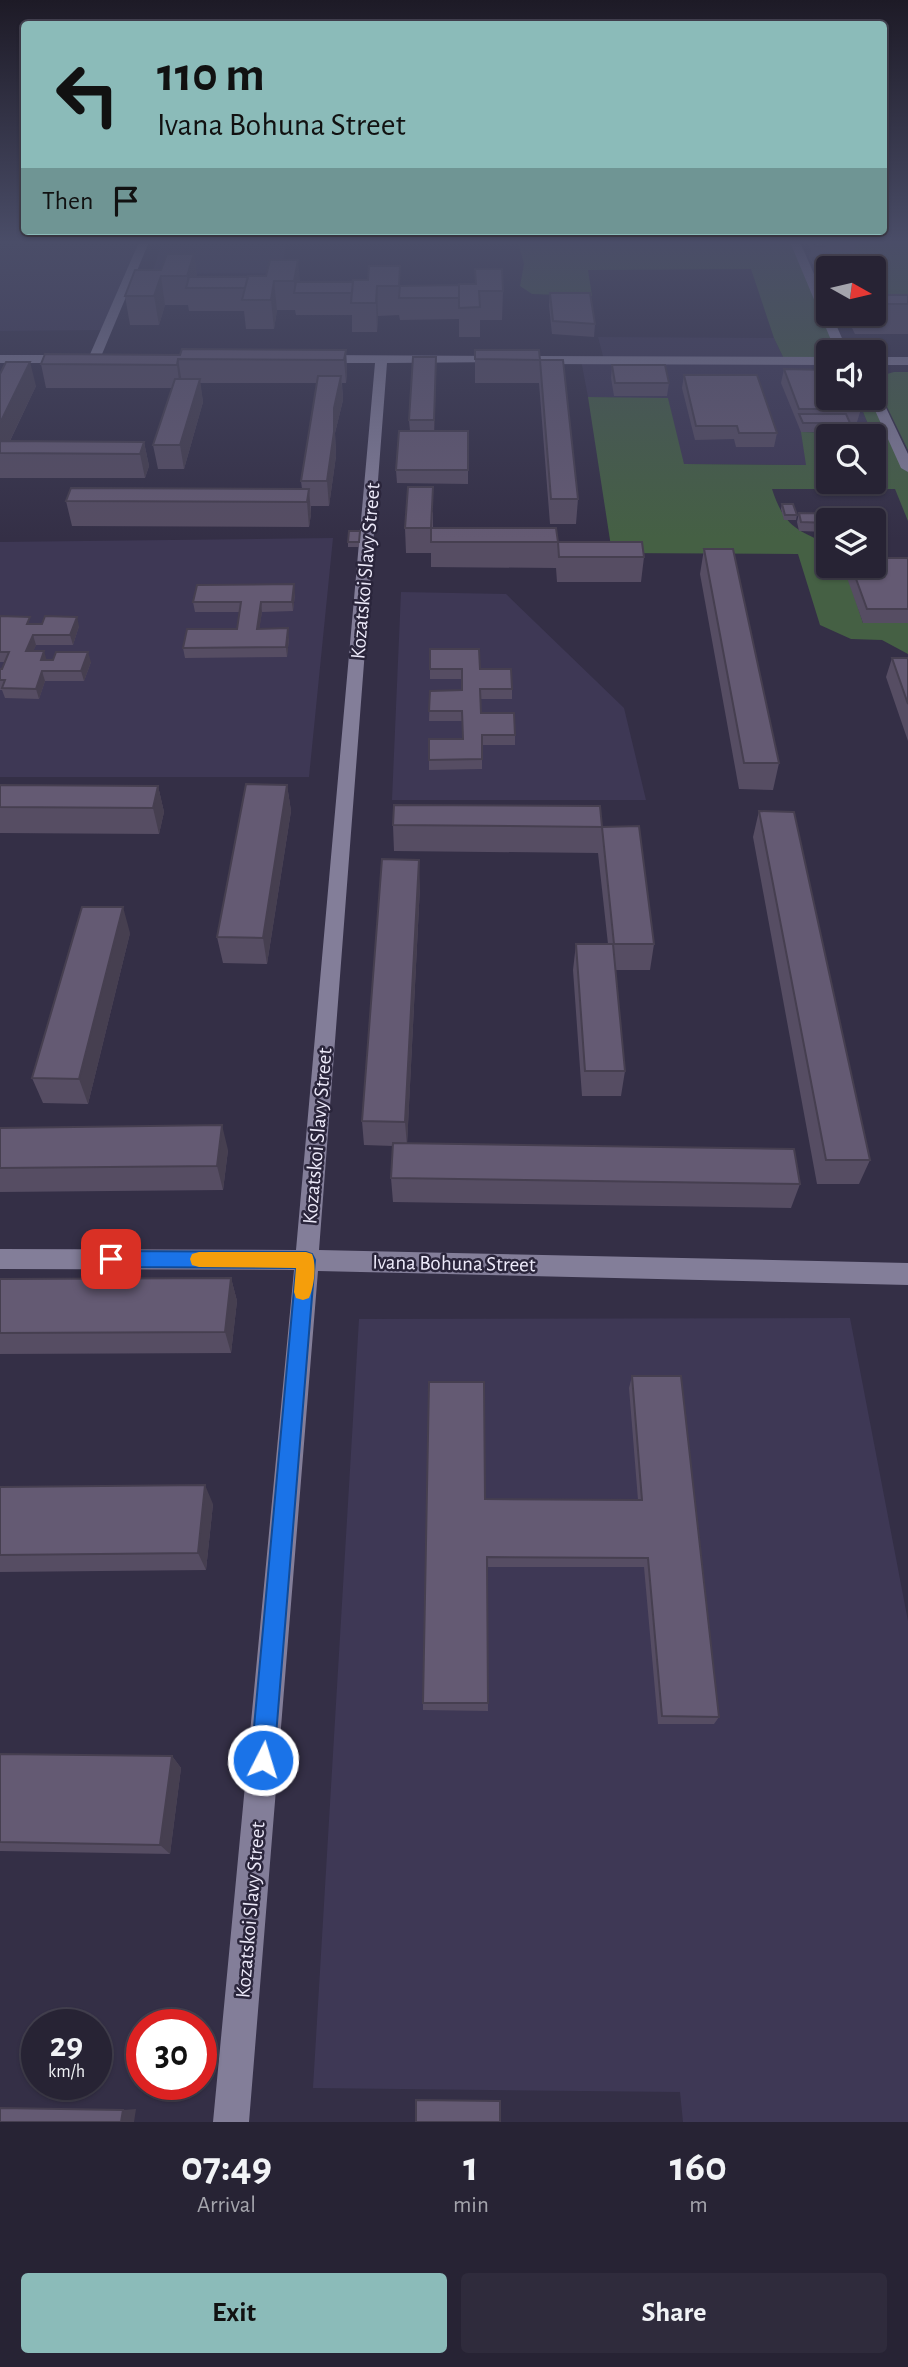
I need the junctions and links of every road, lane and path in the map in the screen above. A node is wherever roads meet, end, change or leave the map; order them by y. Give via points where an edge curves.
1 (102, 341) edge
2 (0, 359) edge
3 (94, 359) junction
4 (108, 359) edge
5 (299, 359) edge
6 (381, 360) junction
7 (816, 361) edge
8 (886, 361) edge
9 (908, 361) edge
10 (881, 410) edge
11 (908, 468) edge
12 (0, 1259) edge
13 (306, 1260) junction
14 (908, 1274) edge
15 (231, 2122) edge

1 - 3 street
2 - 3 street
3 - 4 street
5 - 6 street
6 - 7 street
6 - 13 street, Kozatskoi Slavy Street
8 - 9 street
10 - 11 street
12 - 13 street, Ivana Bohuna Street
13 - 14 street, Ivana Bohuna Street
13 - 15 street, Kozatskoi Slavy Street

